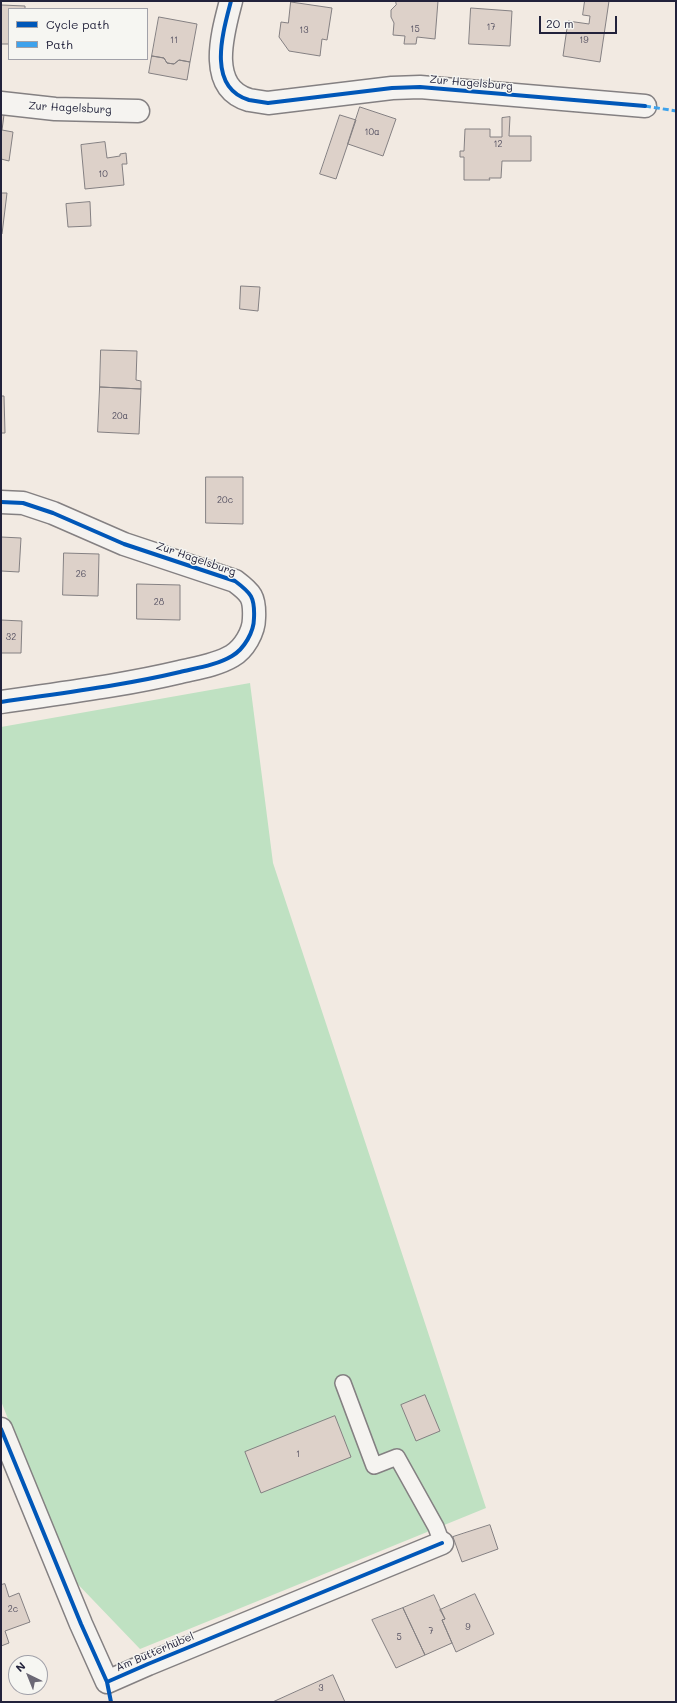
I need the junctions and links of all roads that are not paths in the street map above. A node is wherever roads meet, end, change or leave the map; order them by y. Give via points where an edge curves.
1 (231, 1) edge
2 (1, 103) edge
3 (645, 106) dead end
4 (138, 111) dead end
5 (1, 502) edge
6 (1, 702) edge
7 (343, 1383) dead end
8 (1, 1429) edge
9 (442, 1543) joint

1 - 3 street, Zur Hagelsburg via 221,56 221,72 227,85 248,99 268,103 392,88 420,88
2 - 4 street, Zur Hagelsburg via 55,109
5 - 6 street, Zur Hagelsburg via 22,503 53,513 124,544 235,581 249,591 254,606 254,626 246,642 233,656 207,666 154,678
7 - 9 lane via 374,1466 397,1456 436,1527
8 - 9 street, Am Butterhübel via 107,1682

